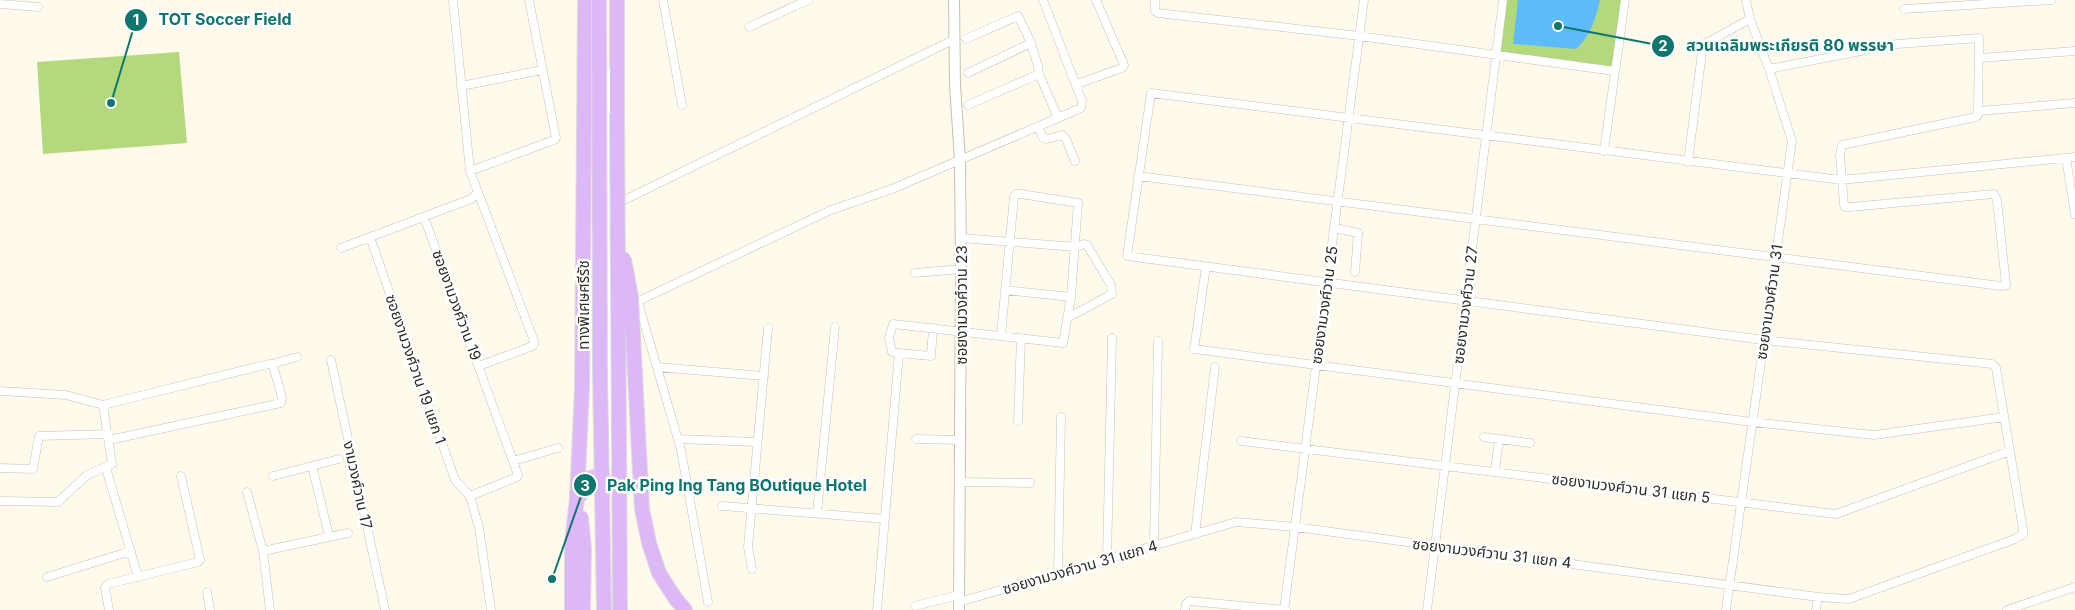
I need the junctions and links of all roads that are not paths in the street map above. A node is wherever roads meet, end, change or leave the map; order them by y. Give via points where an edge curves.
1 (453, 0) edge
2 (529, 0) edge
3 (585, 0) edge
4 (599, 0) edge
5 (610, 0) edge
6 (617, 0) edge
7 (663, 0) edge
8 (808, 0) edge
9 (954, 0) edge
10 (1043, 0) edge
11 (1096, 0) edge
12 (1155, 0) edge
13 (1364, 0) edge
14 (1503, 0) edge
15 (1625, 0) edge
16 (1746, 0) edge
17 (2051, 0) edge
18 (0, 4) edge
19 (38, 7) dead end
20 (1904, 9) dead end
21 (1750, 19) junction
22 (749, 27) dead end
23 (1359, 36) junction
24 (955, 39) junction
25 (966, 39) dead end
26 (1030, 43) junction
27 (2075, 51) edge
28 (1496, 56) junction
29 (1980, 58) junction
30 (1769, 69) junction
31 (542, 70) junction
32 (1614, 71) junction
33 (968, 73) dead end
34 (1039, 74) junction
35 (1077, 84) junction
36 (461, 86) junction
37 (2075, 103) edge
38 (682, 105) dead end
39 (968, 105) dead end
40 (1979, 110) junction
41 (1058, 118) junction
42 (1348, 118) junction
43 (1038, 126) junction
44 (1486, 137) junction
45 (1604, 151) junction
46 (2075, 157) edge
47 (2066, 158) junction
48 (960, 160) junction
49 (1075, 161) dead end
50 (1688, 162) junction
51 (470, 170) junction
52 (1787, 175) junction
53 (1138, 176) junction
54 (1842, 180) junction
55 (478, 193) junction
56 (1338, 201) junction
57 (610, 207) junction
58 (2075, 214) edge
59 (424, 216) junction
60 (1476, 220) junction
61 (1334, 228) junction
62 (618, 229) junction
63 (370, 237) junction
64 (960, 238) junction
65 (1009, 240) junction
66 (1076, 247) junction
67 (341, 248) dead end
68 (1776, 256) junction
69 (1206, 267) junction
70 (961, 269) junction
71 (1355, 272) dead end
72 (915, 273) dead end
73 (1327, 281) junction
74 (1005, 290) junction
75 (1071, 298) junction
76 (1466, 300) junction
77 (638, 302) junction
78 (609, 314) junction
79 (1069, 317) junction
80 (835, 327) dead end
81 (768, 328) dead end
82 (933, 328) junction
83 (961, 331) junction
84 (1001, 335) junction
85 (1021, 338) junction
86 (1112, 338) dead end
87 (1764, 340) junction
88 (1158, 341) dead end
89 (900, 354) junction
90 (297, 357) dead end
91 (331, 360) dead end
92 (272, 364) junction
93 (1316, 364) junction
94 (479, 366) junction
95 (657, 367) junction
96 (1215, 367) dead end
97 (764, 376) junction
98 (1455, 384) junction
99 (0, 391) edge
100 (103, 405) junction
101 (1061, 417) dead end
102 (2004, 417) junction
103 (1018, 421) dead end
104 (1752, 422) junction
105 (109, 437) junction
106 (1484, 437) dead end
107 (678, 439) junction
108 (916, 439) dead end
109 (1499, 439) junction
110 (960, 440) junction
111 (1242, 441) dead end
112 (756, 442) junction
113 (1530, 443) dead end
114 (558, 448) dead end
115 (1305, 448) junction
116 (2010, 451) junction
117 (339, 459) dead end
118 (513, 461) junction
119 (1445, 465) junction
120 (109, 466) junction
121 (312, 466) junction
122 (578, 466) junction
123 (0, 468) edge
124 (1495, 471) junction
125 (607, 472) junction
126 (181, 476) dead end
127 (273, 476) dead end
128 (960, 482) junction
129 (1030, 483) dead end
130 (247, 492) dead end
131 (470, 496) junction
132 (579, 500) junction
133 (0, 501) edge
134 (1741, 502) junction
135 (722, 506) dead end
136 (750, 508) junction
137 (817, 513) junction
138 (885, 519) junction
139 (1295, 527) junction
140 (348, 533) dead end
141 (1195, 534) junction
142 (329, 536) junction
143 (1154, 546) junction
144 (1435, 546) junction
145 (263, 551) junction
146 (131, 552) junction
147 (1107, 559) junction
148 (752, 568) dead end
149 (1058, 573) junction
150 (47, 577) dead end
151 (138, 577) junction
152 (1729, 584) junction
153 (2075, 587) edge
154 (207, 592) dead end
155 (1818, 597) junction
156 (708, 602) dead end
157 (959, 602) edge
158 (914, 606) dead end
159 (109, 610) edge
160 (210, 610) edge
161 (270, 610) edge
162 (385, 610) edge
163 (490, 610) edge
164 (572, 610) edge
165 (583, 610) edge
166 (604, 610) edge
167 (610, 610) edge
168 (620, 610) edge
169 (685, 610) edge
170 (876, 610) edge
171 (1185, 610) edge
172 (1285, 610) edge
173 (1427, 610) edge
174 (1726, 610) edge
175 (1816, 610) edge
176 (2007, 610) edge

1 - 36 street
2 - 31 street
3 - 122 highway via 582,388
4 - 166 highway, ทางพิเศษศรีรัช, bridge
5 - 57 street
6 - 62 highway, bridge
7 - 38 street
8 - 22 street
9 - 24 street, ซอยงามวงศ์วาน 23
10 - 35 street
11 - 35 street via 1124,65
12 - 23 street via 1154,9 1158,13
13 - 23 street, ซอยงามวงศ์วาน 25
14 - 28 street, ซอยงามวงศ์วาน 27
15 - 32 street
16 - 21 street, ซอยงามวงศ์วาน 31
17 - 20 street
18 - 19 street
21 - 30 street, ซอยงามวงศ์วาน 31
21 - 50 street via 1703,46
23 - 28 street
23 - 42 street, ซอยงามวงศ์วาน 25
24 - 48 street, ซอยงามวงศ์วาน 23
24 - 57 street
25 - 26 street via 1018,16
26 - 33 street
26 - 34 street
27 - 29 street
28 - 32 street
28 - 44 street, ซอยงามวงศ์วาน 27
29 - 30 street via 1978,37 1897,44
29 - 40 street
30 - 52 street, ซอยงามวงศ์วาน 31 via 1792,137
31 - 36 street
31 - 51 street via 556,138
32 - 45 street
34 - 39 street
34 - 41 street
35 - 41 street via 1081,108
36 - 51 street
37 - 40 street
40 - 54 street via 1976,117 1842,145
41 - 43 street
42 - 44 street
42 - 53 street via 1151,93
42 - 56 street, ซอยงามวงศ์วาน 25
43 - 48 street
43 - 49 street via 1043,138 1062,135 1066,138
44 - 45 street
44 - 60 street, ซอยงามวงศ์วาน 27
45 - 50 street
46 - 47 street
47 - 54 street
47 - 58 street
48 - 64 street, ซอยงามวงศ์วาน 23
48 - 77 street via 831,210
50 - 52 street
51 - 55 street
52 - 54 street
52 - 68 street, ซอยงามวงศ์วาน 31
53 - 56 street
53 - 69 street via 1127,256
54 - 68 street via 1847,207 1994,194 2006,285
55 - 59 street
55 - 94 street via 534,345
56 - 60 street
56 - 61 street, ซอยงามวงศ์วาน 25
57 - 78 street
59 - 63 street
59 - 94 street, ซอยงามวงศ์วาน 19
60 - 68 street
60 - 76 street, ซอยงามวงศ์วาน 27
61 - 71 street via 1358,233
61 - 73 street, ซอยงามวงศ์วาน 25
62 - 168 highway, bridge
62 - 169 highway, bridge via 631,297 642,509 659,573
63 - 67 street
63 - 131 street, ซอยงามวงศ์วาน 19 แยก 1 via 456,480
64 - 65 street
64 - 70 street, ซอยงามวงศ์วาน 23
65 - 66 street
65 - 66 street via 1014,197 1021,194 1078,203
65 - 74 street
66 - 75 street
66 - 79 street via 1087,245 1112,285 1112,294
68 - 87 street, ซอยงามวงศ์วาน 31
69 - 73 street
69 - 93 street via 1194,349
70 - 72 street
70 - 83 street, ซอยงามวงศ์วาน 23
73 - 76 street
73 - 93 street, ซอยงามวงศ์วาน 25
74 - 75 street
74 - 84 street
75 - 79 street
76 - 87 street
76 - 98 street, ซอยงามวงศ์วาน 27
77 - 78 street
77 - 95 street
78 - 125 street
79 - 85 street via 1063,342
80 - 137 street
81 - 97 street
82 - 83 street
82 - 89 street via 931,356
82 - 89 street via 893,324 889,338 892,352
83 - 84 street
83 - 110 street, ซอยงามวงศ์วาน 23
84 - 85 street
85 - 103 street
86 - 147 street
87 - 102 street via 1992,364 1996,368
87 - 104 street, ซอยงามวงศ์วาน 31
88 - 143 street
89 - 138 street
90 - 92 street
91 - 162 street, งามวงศ์วาน 17
92 - 100 street
92 - 105 street via 281,403
93 - 98 street
93 - 115 street, ซอยงามวงศ์วาน 25
94 - 118 street, ซอยงามวงศ์วาน 19
95 - 97 street
95 - 107 street
96 - 141 street
97 - 112 street
98 - 104 street
98 - 119 street, ซอยงามวงศ์วาน 27
99 - 100 street via 66,395
100 - 105 street
101 - 149 street
102 - 104 street via 1874,435
102 - 116 street
104 - 134 street, ซอยงามวงศ์วาน 31
105 - 120 street
105 - 123 street via 39,436 33,468
106 - 109 street
107 - 112 street
107 - 156 street
108 - 110 street
109 - 113 street
109 - 124 street
110 - 128 street, ซอยงามวงศ์วาน 23
111 - 115 street, ซอยงามวงศ์วาน 31 แยก 5
112 - 136 street
114 - 118 street
115 - 119 street, ซอยงามวงศ์วาน 31 แยก 5
115 - 139 street, ซอยงามวงศ์วาน 25
116 - 134 street, ซอยงามวงศ์วาน 31 แยก 5 via 1836,514
116 - 155 street, ซอยงามวงศ์วาน 31 แยก 4 via 2023,534 1850,599
117 - 121 street
118 - 131 street, ซอยงามวงศ์วาน 19 via 517,477
119 - 124 street, ซอยงามวงศ์วาน 31 แยก 5
119 - 144 street, ซอยงามวงศ์วาน 27
120 - 133 street via 87,475 58,502
120 - 146 street
121 - 127 street
121 - 142 street
122 - 125 highway via 584,472 600,472 604,468
122 - 132 highway
124 - 134 street, ซอยงามวงศ์วาน 31 แยก 5
125 - 132 highway via 586,479
125 - 167 street
126 - 151 street via 200,560
128 - 129 street
128 - 157 street, ซอยงามวงศ์วาน 23
130 - 145 street
131 - 163 street via 480,528
132 - 164 highway via 572,542
132 - 165 highway via 584,549
134 - 152 street, ซอยงามวงศ์วาน 31
135 - 136 street
136 - 137 street
136 - 148 street via 748,547
137 - 138 street
138 - 170 street
139 - 141 street, ซอยงามวงศ์วาน 31 แยก 4 via 1236,522
139 - 144 street, ซอยงามวงศ์วาน 31 แยก 4
139 - 172 street, ซอยงามวงศ์วาน 25
140 - 142 street
141 - 143 street, ซอยงามวงศ์วาน 31 แยก 4
142 - 145 street
143 - 147 street, ซอยงามวงศ์วาน 31 แยก 4
144 - 152 street, ซอยงามวงศ์วาน 31 แยก 4
144 - 173 street, ซอยงามวงศ์วาน 27
145 - 161 street
146 - 150 street
146 - 151 street
147 - 149 street, ซอยงามวงศ์วาน 31 แยก 4
149 - 157 street, ซอยงามวงศ์วาน 31 แยก 4
151 - 159 street via 105,586
152 - 155 street, ซอยงามวงศ์วาน 31 แยก 4
152 - 174 street, ซอยงามวงศ์วาน 31
153 - 176 street
154 - 160 street
155 - 175 street
157 - 158 street, ซอยงามวงศ์วาน 31 แยก 4
171 - 172 street via 1189,601

